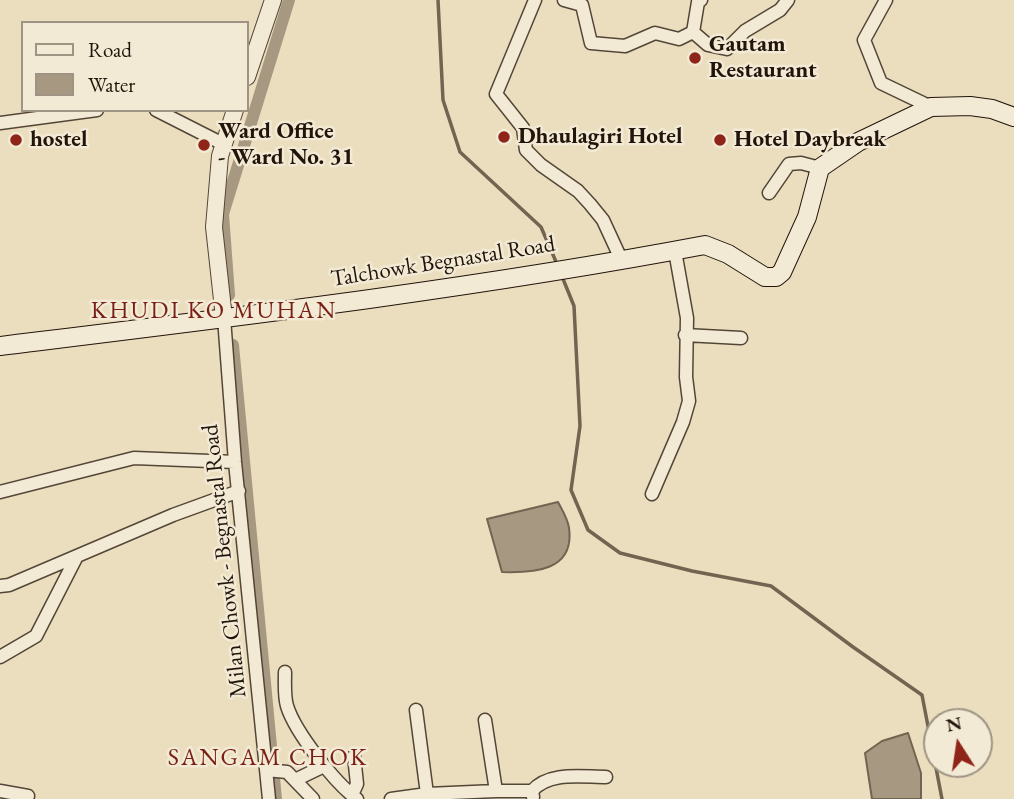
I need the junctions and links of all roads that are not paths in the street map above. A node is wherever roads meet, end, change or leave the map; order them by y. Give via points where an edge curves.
1 (273, 0) edge
2 (535, 0) edge
3 (564, 0) edge
4 (701, 0) edge
5 (788, 0) edge
6 (886, 0) edge
7 (693, 32) junction
8 (248, 74) edge
9 (930, 107) junction
10 (82, 112) edge
11 (160, 112) edge
12 (234, 112) edge
13 (1014, 117) edge
14 (0, 123) edge
15 (223, 144) junction
16 (820, 167) junction
17 (769, 193) dead end
18 (675, 251) junction
19 (621, 259) junction
20 (224, 318) junction
21 (685, 335) junction
22 (741, 338) dead end
23 (0, 346) edge
24 (235, 462) junction
25 (239, 491) junction
26 (0, 492) edge
27 (652, 494) dead end
28 (77, 556) junction
29 (0, 586) edge
30 (0, 657) edge
31 (285, 672) dead end
32 (416, 710) dead end
33 (485, 720) dead end
34 (354, 756) dead end
35 (324, 766) junction
36 (266, 770) junction
37 (291, 776) junction
38 (606, 777) dead end
39 (0, 791) edge
40 (496, 791) junction
41 (427, 794) junction
42 (532, 795) edge
43 (29, 796) dead end
44 (354, 797) edge
45 (269, 799) edge
46 (313, 799) edge
47 (391, 799) edge

1 - 8 street
2 - 19 street via 496,93 523,128 526,150 590,204
3 - 7 street via 582,5 591,43 625,46 655,33 679,39
4 - 7 street
5 - 7 street via 727,48 708,45
6 - 9 street via 864,40 881,83
9 - 13 main road via 970,106
9 - 16 main road via 858,142
10 - 14 street
11 - 15 street
12 - 15 street
15 - 20 street via 214,227
16 - 17 street via 789,164
16 - 18 main road, Talchowk Begnastal Road via 807,217 776,277 765,277 705,245
18 - 19 main road, Talchowk Begnastal Road
18 - 21 street via 687,318
19 - 20 main road, Talchowk Begnastal Road
20 - 23 main road, Talchowk Begnastal Road
20 - 24 street, Milan Chowk - Begnastal Road
21 - 22 street
21 - 27 street via 689,401
24 - 25 street, Milan Chowk - Begnastal Road
24 - 26 street via 134,458
25 - 28 street
25 - 36 street, Milan Chowk - Begnastal Road
28 - 29 street
28 - 30 street via 36,636
31 - 35 street via 286,705
32 - 41 street
33 - 40 street
34 - 44 street
35 - 37 street
35 - 44 street
36 - 37 street
36 - 45 street, Milan Chowk - Begnastal Road
37 - 46 street
38 - 42 street via 548,779 539,783
39 - 43 street
40 - 41 street
40 - 42 street
41 - 47 street

